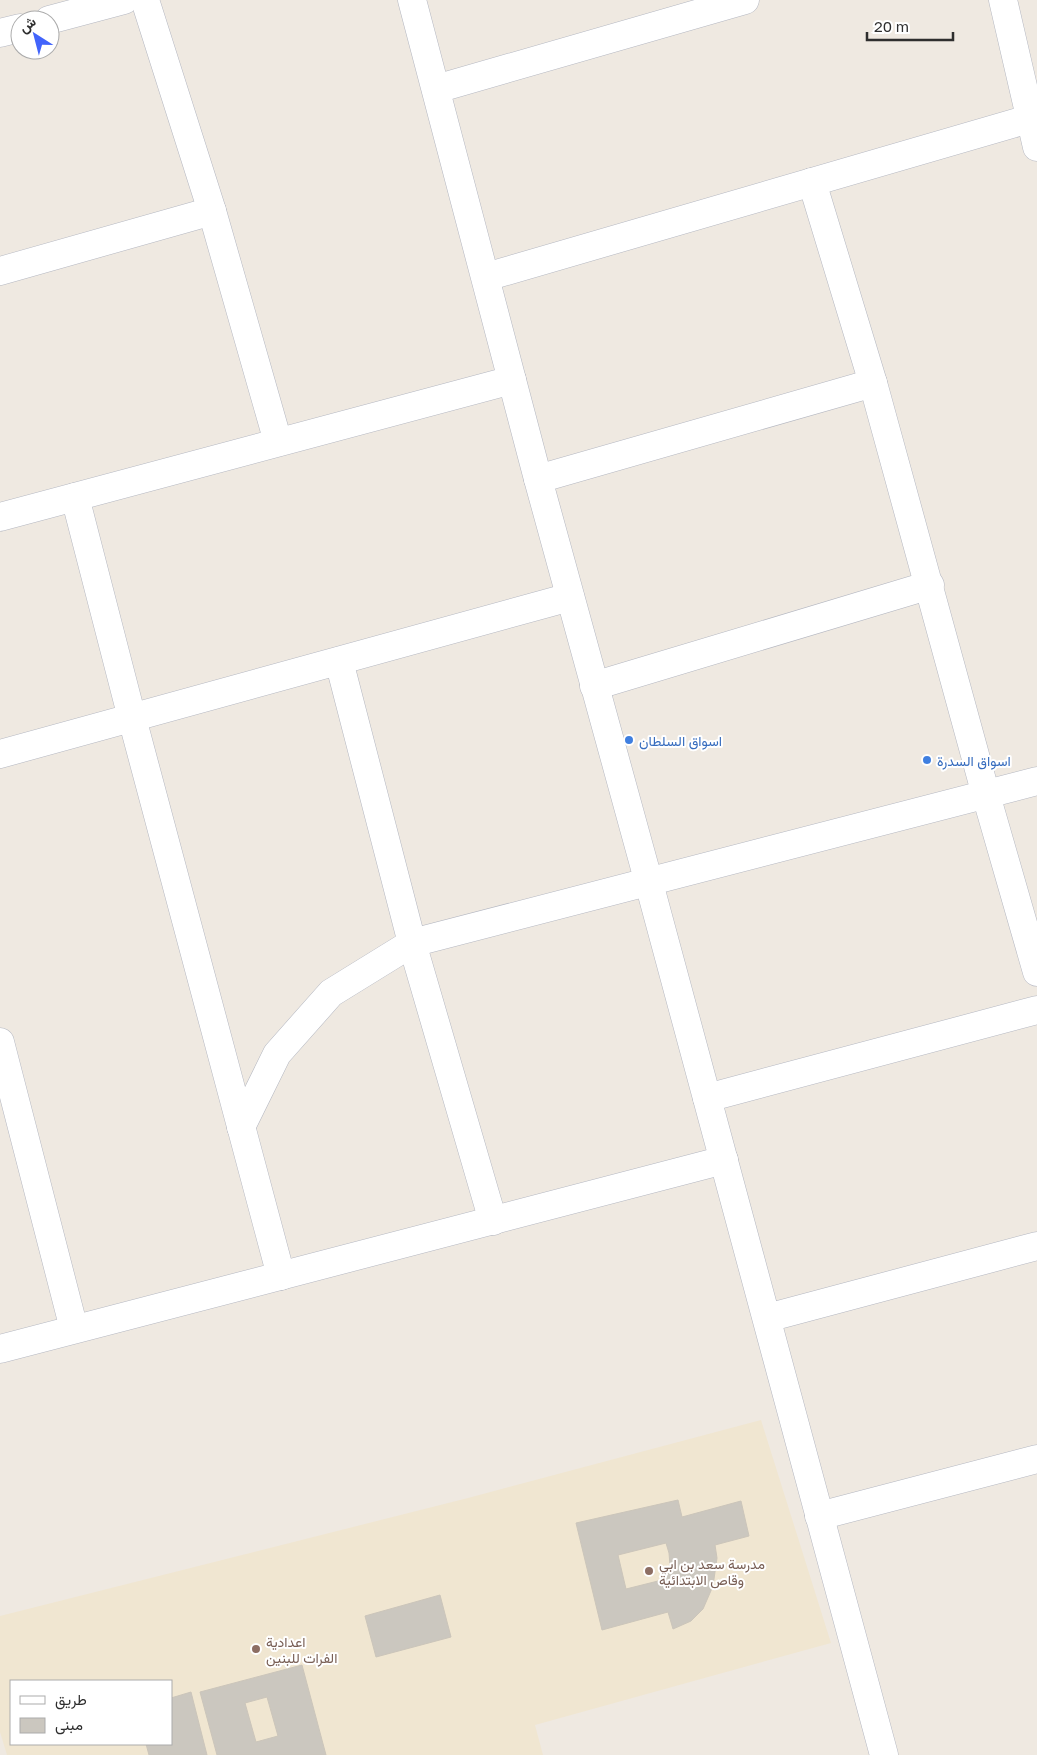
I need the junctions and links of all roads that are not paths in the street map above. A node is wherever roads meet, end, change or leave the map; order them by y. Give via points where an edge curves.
1 (124, 0) edge
2 (145, 0) edge
3 (412, 0) edge
4 (745, 0) edge
5 (1003, 0) edge
6 (60, 17) edge
7 (436, 89) junction
8 (1029, 119) junction
9 (1037, 148) edge
10 (812, 182) junction
11 (212, 211) junction
12 (0, 271) edge
13 (486, 277) junction
14 (512, 380) junction
15 (873, 382) junction
16 (278, 442) junction
17 (538, 479) junction
18 (75, 497) junction
19 (0, 517) edge
20 (930, 585) junction
21 (570, 597) junction
22 (339, 661) junction
23 (594, 686) junction
24 (132, 718) junction
25 (0, 754) edge
26 (1037, 782) edge
27 (986, 795) junction
28 (649, 883) junction
29 (412, 943) junction
30 (1037, 972) edge
31 (1037, 1010) edge
32 (0, 1042) edge
33 (707, 1098) junction
34 (241, 1127) junction
35 (724, 1160) junction
36 (493, 1220) junction
37 (1037, 1246) edge
38 (281, 1276) junction
39 (767, 1318) junction
40 (74, 1329) junction
41 (0, 1349) edge
42 (1037, 1459) edge
43 (819, 1516) junction
44 (884, 1755) edge

1 - 6 street
2 - 11 street
3 - 7 street
4 - 7 street
5 - 8 street
7 - 13 street
8 - 9 street
8 - 10 street
10 - 13 street
10 - 15 street
11 - 12 street
11 - 16 street
13 - 14 street
14 - 16 street
14 - 17 street
15 - 17 street
15 - 20 street
16 - 18 street
17 - 21 street
18 - 19 street
18 - 24 street
20 - 23 street
20 - 27 street
21 - 22 street
21 - 23 street
22 - 24 street
22 - 29 street
23 - 28 street
24 - 25 street
24 - 34 street
26 - 27 street
27 - 28 street
27 - 30 street
28 - 29 street
28 - 33 street
29 - 34 street via 331,993 277,1054
29 - 36 street
31 - 33 street
32 - 40 street
33 - 35 street
34 - 38 street
35 - 36 street
35 - 39 street
36 - 38 street
37 - 39 street
38 - 40 street
39 - 43 street
40 - 41 street
42 - 43 street
43 - 44 street

